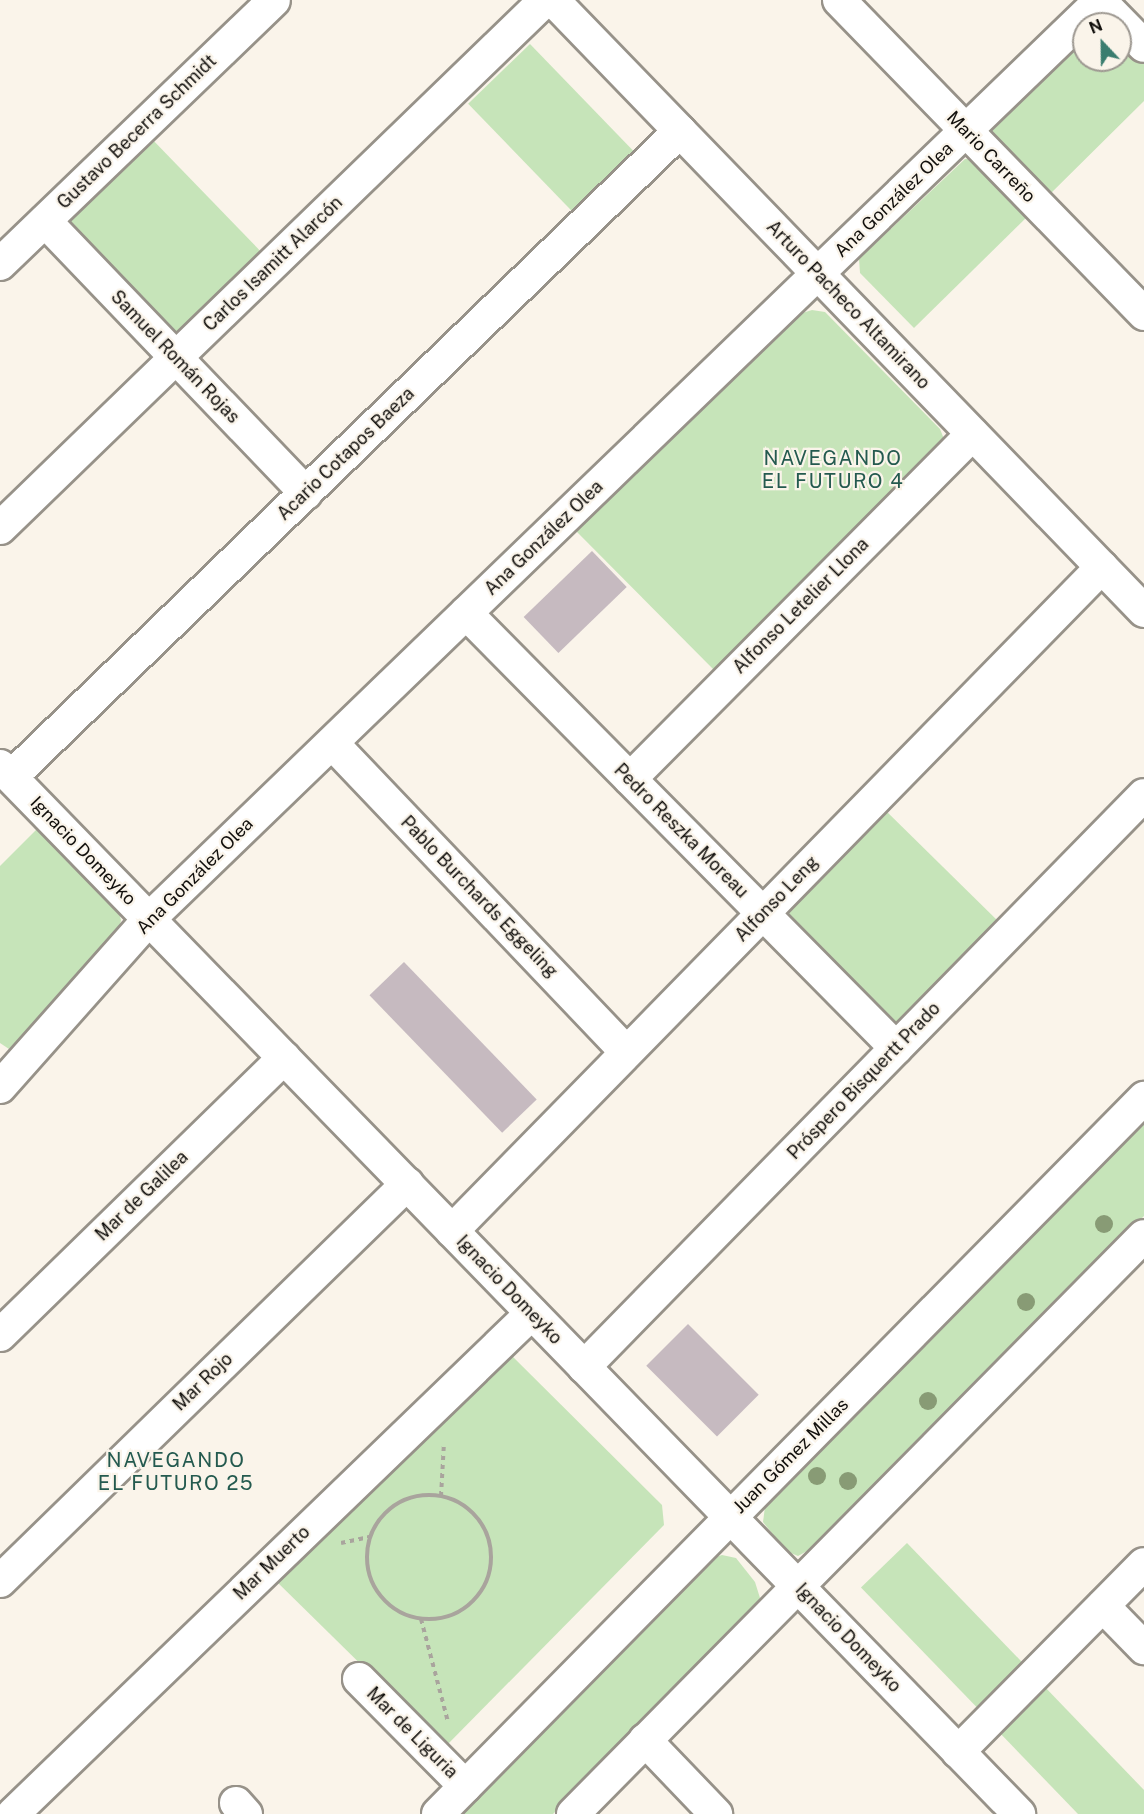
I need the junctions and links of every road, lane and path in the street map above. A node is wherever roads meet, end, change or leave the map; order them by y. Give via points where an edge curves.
1 (274, 0) edge
2 (545, 0) edge
3 (553, 0) edge
4 (839, 0) edge
5 (1100, 0) edge
6 (1144, 46) edge
7 (680, 131) junction
8 (966, 131) junction
9 (45, 221) junction
10 (0, 264) edge
11 (818, 274) junction
12 (1144, 314) edge
13 (176, 357) junction
14 (973, 434) junction
15 (306, 493) junction
16 (0, 528) edge
17 (1102, 567) junction
18 (1144, 610) edge
19 (466, 613) junction
20 (332, 743) junction
21 (6, 771) edge
22 (630, 779) junction
23 (1144, 795) edge
24 (763, 913) junction
25 (149, 919) junction
26 (896, 1048) junction
27 (626, 1052) junction
28 (284, 1058) junction
29 (5, 1072) edge
30 (1144, 1098) edge
31 (407, 1184) junction
32 (452, 1230) junction
33 (1144, 1236) edge
34 (532, 1313) junction
35 (0, 1335) edge
36 (584, 1367) junction
37 (436, 1406) junction
38 (441, 1496) junction
39 (730, 1517) junction
40 (1144, 1564) edge
41 (0, 1581) edge
42 (798, 1586) junction
43 (1103, 1606) junction
44 (421, 1619) junction
45 (1144, 1648) edge
46 (360, 1679) dead end
47 (449, 1725) dead end
48 (645, 1740) junction
49 (958, 1752) junction
50 (465, 1786) junction
51 (13, 1814) edge
52 (438, 1814) edge
53 (573, 1814) edge
54 (716, 1814) edge
55 (1019, 1814) edge

1 - 9 street, Gustavo Becerra Schmidt
2 - 13 street, Carlos Isamitt Alarcón
3 - 7 street, Arturo Pacheco Altamirano
4 - 8 street, Mario Carreño
5 - 6 street
5 - 8 street, Ana González Olea
7 - 11 street, Arturo Pacheco Altamirano
7 - 15 street, Acario Cotapos Baeza
8 - 11 street, Ana González Olea
8 - 12 street, Mario Carreño
9 - 10 street, Gustavo Becerra Schmidt
9 - 13 street, Samuel Román Rojas
11 - 14 street, Arturo Pacheco Altamirano
11 - 19 street, Ana González Olea
13 - 15 street, Samuel Román Rojas
13 - 16 street, Carlos Isamitt Alarcón
14 - 17 street, Arturo Pacheco Altamirano
14 - 22 street, Alfonso Letelier Llona
15 - 21 street, Acario Cotapos Baeza
17 - 18 street, Arturo Pacheco Altamirano
17 - 24 street, Alfonso Leng
19 - 20 street, Ana González Olea
19 - 22 street, Pedro Reszka Moreau
20 - 25 street, Ana González Olea
20 - 27 street, Pablo Burchards Eggeling
21 - 25 street, Ignacio Domeyko
22 - 24 street, Pedro Reszka Moreau
23 - 26 street, Próspero Bisquertt Prado
24 - 26 street, Pedro Reszka Moreau
24 - 27 street, Alfonso Leng
25 - 28 street, Ignacio Domeyko
25 - 29 street, Ana González Olea
26 - 36 street, Próspero Bisquertt Prado
27 - 32 street, Alfonso Leng
28 - 31 street, Ignacio Domeyko
28 - 35 street, Mar de Galilea
30 - 39 street, Juan Gómez Millas
31 - 32 street, Ignacio Domeyko
31 - 41 street, Mar Rojo
32 - 34 street, Ignacio Domeyko
33 - 42 street
34 - 36 street, Ignacio Domeyko
34 - 37 street, Mar Muerto
36 - 39 street, Ignacio Domeyko
37 - 38 path via 445,1440
37 - 51 street, Mar Muerto
38 - 44 path via 459,1503 481,1523 491,1551 489,1571 476,1598 460,1611 441,1618
38 - 44 path via 411,1497 393,1506 374,1528 367,1547 369,1576 379,1594 393,1608
39 - 42 street, Ignacio Domeyko
39 - 50 street, Juan Gómez Millas
40 - 43 street
42 - 48 street
42 - 49 street, Ignacio Domeyko
43 - 45 street
43 - 49 street
44 - 47 path
46 - 50 street, Mar de Liguria
48 - 53 street
48 - 54 street
49 - 55 street, Ignacio Domeyko
50 - 52 street, Juan Gómez Millas

